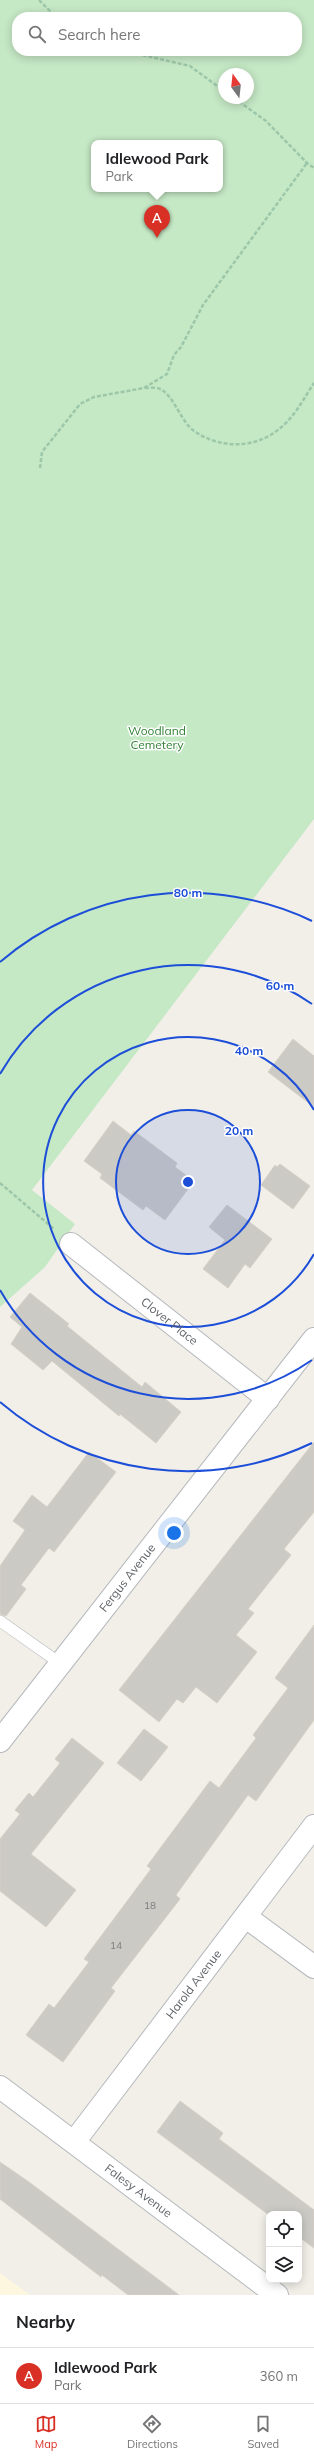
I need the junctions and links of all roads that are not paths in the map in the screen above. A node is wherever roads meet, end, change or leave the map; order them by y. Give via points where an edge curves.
1 (71, 1244) road end
2 (314, 1339) edge
3 (268, 1399) junction
4 (0, 1621) edge
5 (61, 1664) junction
6 (0, 1741) edge
7 (314, 1826) edge
8 (246, 1917) junction
9 (314, 1967) edge
10 (0, 2087) edge
11 (74, 2142) junction
12 (277, 2295) edge

1 - 3 street, Clover Place
2 - 3 street, Fergus Avenue
3 - 5 street, Fergus Avenue
4 - 5 lane
5 - 6 street, Fergus Avenue
7 - 8 street, Harold Avenue
8 - 9 street
8 - 11 street, Harold Avenue
10 - 11 street, Falesy Avenue
11 - 12 street, Falesy Avenue

